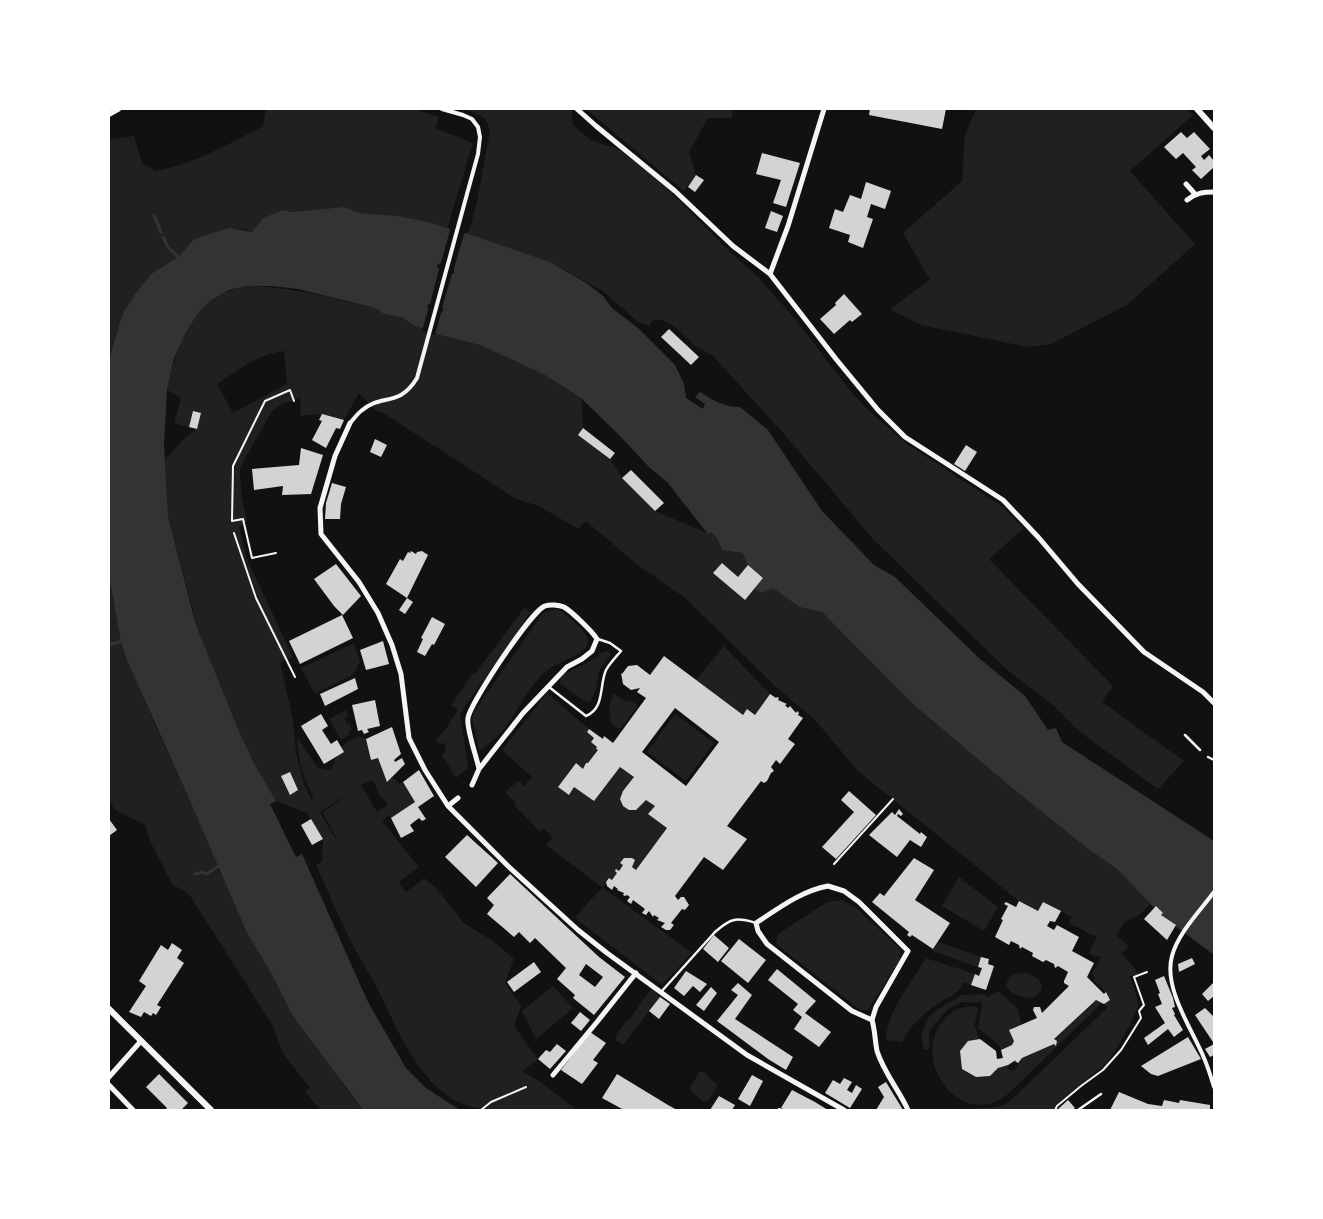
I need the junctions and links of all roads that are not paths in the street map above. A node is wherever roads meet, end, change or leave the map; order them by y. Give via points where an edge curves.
1 (118, 109) edge
2 (442, 109) edge
3 (577, 109) edge
4 (824, 109) edge
5 (1197, 109) edge
6 (109, 114) edge
7 (1214, 128) edge
8 (1186, 184) dead end
9 (1214, 192) edge
10 (1195, 194) junction
11 (1187, 200) dead end
12 (770, 274) junction
13 (350, 423) joint
14 (596, 639) junction
15 (549, 687) junction
16 (1214, 702) edge
17 (1184, 735) dead end
18 (1200, 750) dead end
19 (1208, 757) dead end
20 (1214, 760) edge
21 (480, 770) junction
22 (472, 785) dead end
23 (458, 798) dead end
24 (448, 806) junction
25 (1214, 892) edge
26 (756, 923) junction
27 (636, 973) junction
28 (661, 992) junction
29 (109, 1009) edge
30 (872, 1020) junction
31 (141, 1041) junction
32 (553, 1075) dead end
33 (109, 1077) edge
34 (109, 1085) edge
35 (1214, 1087) edge
36 (1101, 1094) dead end
37 (133, 1110) edge
38 (211, 1110) edge
39 (844, 1110) edge
40 (908, 1110) edge
41 (1078, 1110) edge

1 - 6 street
2 - 13 street via 472,119 480,137 419,370 414,383 402,395 361,410
3 - 12 street via 675,191 733,246
4 - 12 street
5 - 7 street
8 - 10 street
9 - 10 street
10 - 11 street
12 - 16 street via 836,360 905,437 1003,500 1144,652
13 - 24 street via 335,456 320,508 321,534 359,582 378,613 401,674 409,738
14 - 15 street via 592,651 567,667
14 - 15 lane via 621,651 607,668 598,707 593,713 586,716
14 - 21 street via 564,607 543,606 536,613 470,709 467,720
15 - 21 street via 523,713
17 - 18 lane
19 - 20 lane
21 - 22 street
23 - 24 street
24 - 27 street via 578,930
25 - 35 street via 1185,931 1172,955 1170,973
26 - 28 lane via 734,918 724,924
26 - 30 street via 767,944 852,1011
26 - 30 street via 816,888 828,886 844,891 859,902 908,951 879,1001
27 - 28 street
27 - 32 street
28 - 39 street via 747,1055
29 - 31 street
30 - 40 street via 877,1050
31 - 33 street
31 - 38 street
34 - 37 street
36 - 41 lane

